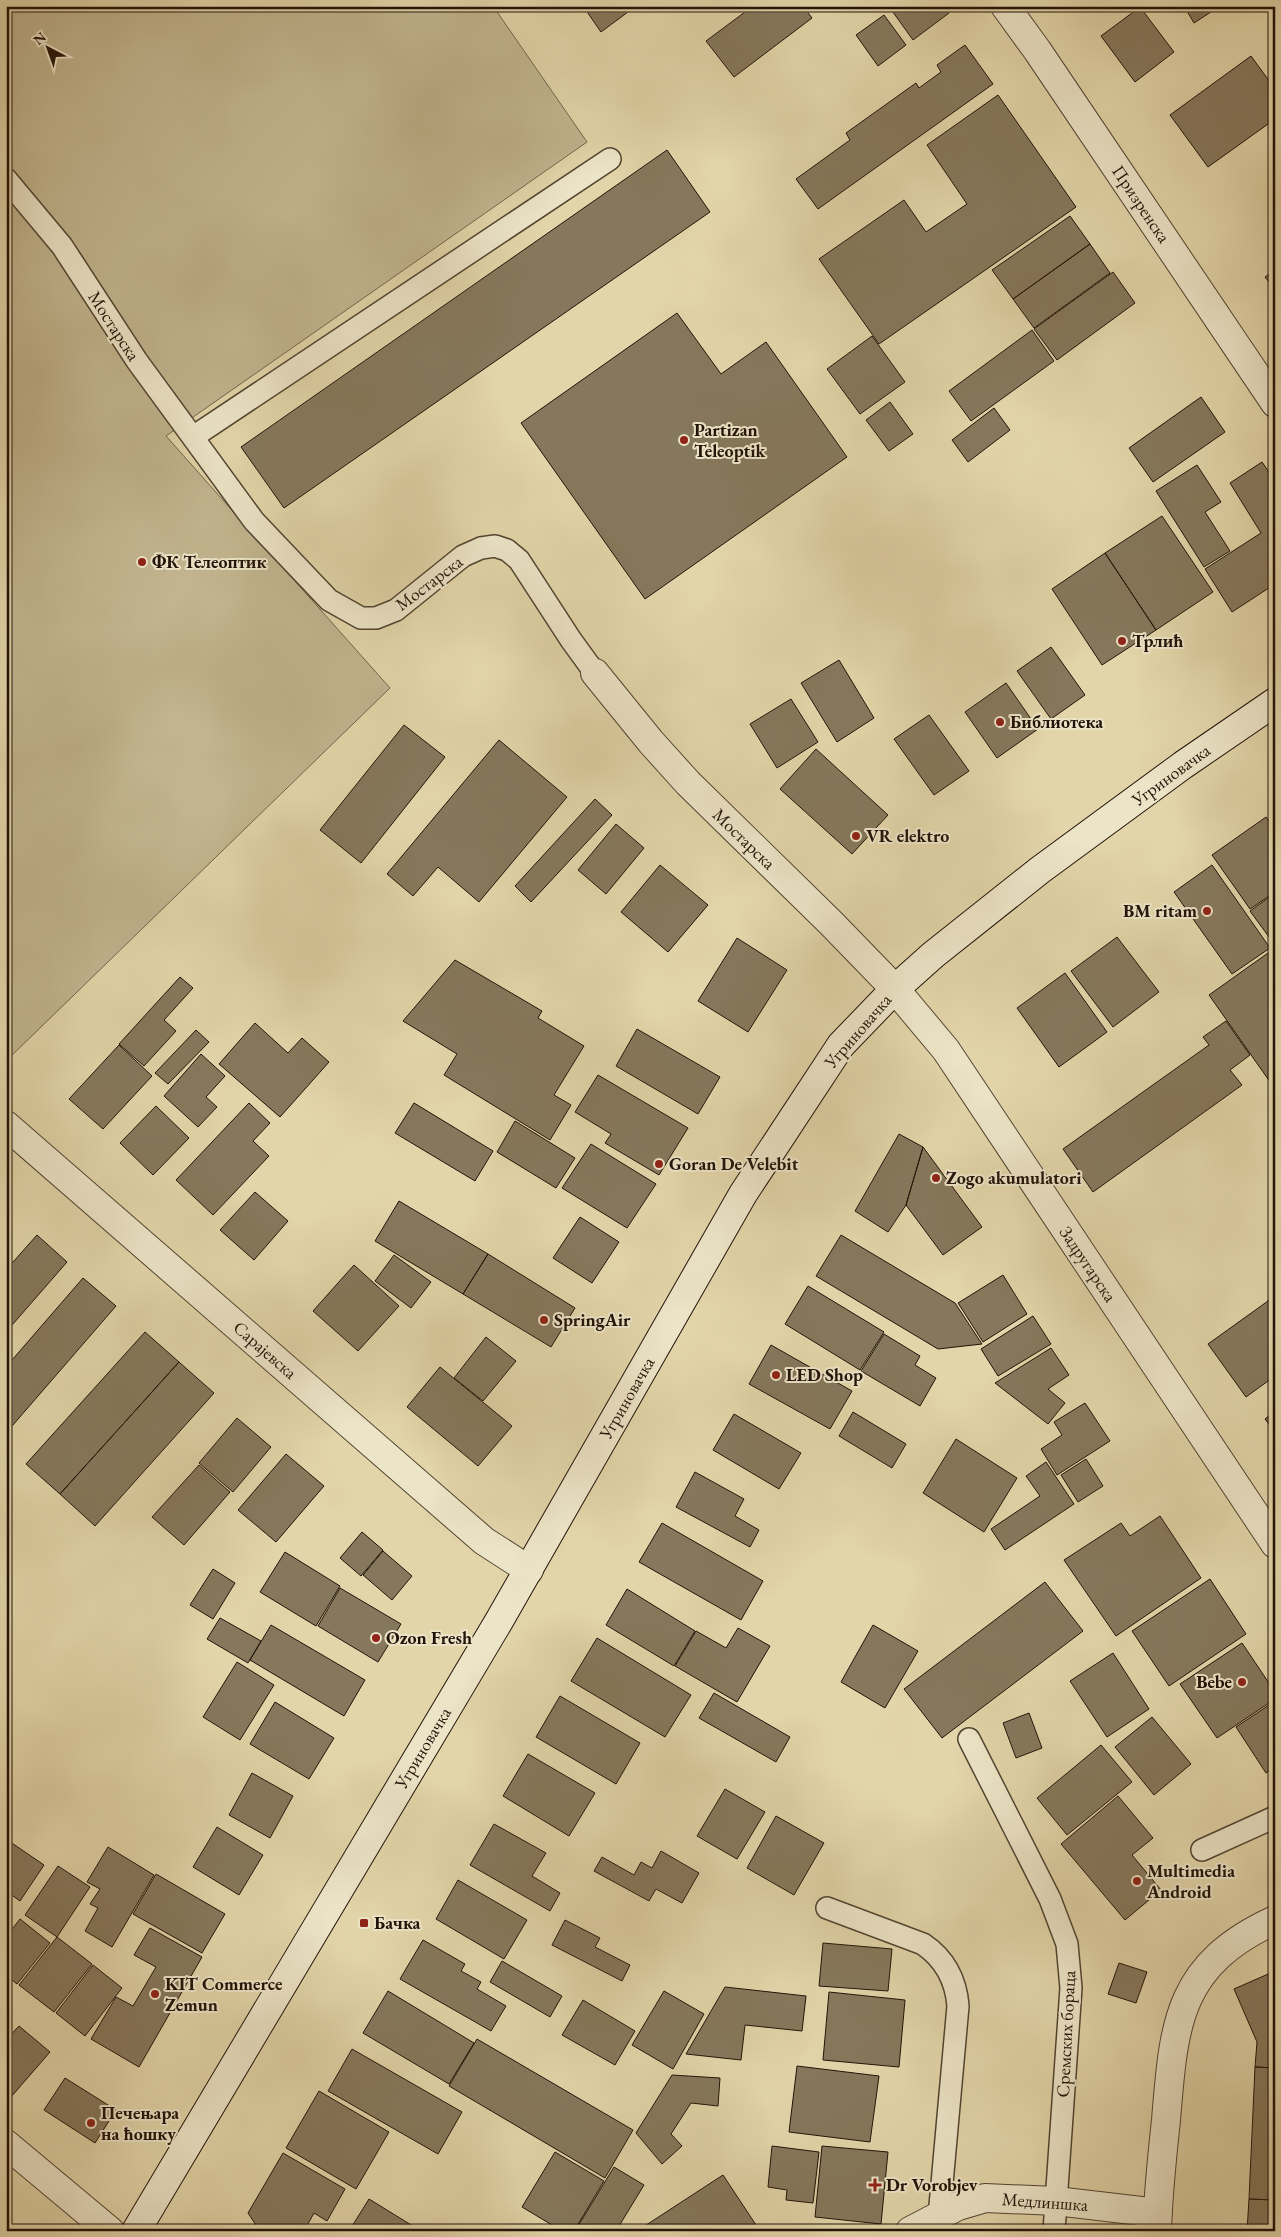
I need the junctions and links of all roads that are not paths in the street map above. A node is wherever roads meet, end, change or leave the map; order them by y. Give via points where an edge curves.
1 (1005, 6) edge
2 (610, 159) dead end
3 (6, 179) edge
4 (1275, 403) edge
5 (194, 437) junction
6 (595, 673) joint
7 (1275, 702) edge
8 (895, 989) junction
9 (6, 1125) edge
10 (1275, 1544) edge
11 (529, 1570) junction
12 (969, 1739) dead end
13 (1275, 1817) edge
14 (1202, 1850) dead end
15 (828, 1908) dead end
16 (1275, 1920) edge
17 (6, 2144) edge
18 (1056, 2201) junction
19 (1157, 2222) edge
20 (938, 2223) edge
21 (110, 2231) edge
22 (136, 2231) edge
23 (910, 2231) edge
24 (1054, 2231) edge

1 - 4 street, Призренска
2 - 5 lane
3 - 5 lane, Мостарска via 62,246 137,361
5 - 6 lane, Мостарска via 254,521 329,600 361,618 376,618 396,610 463,556 481,548 501,548 519,560
6 - 8 street, Мостарска via 688,783
7 - 8 street, Угриновачка via 1040,870
8 - 10 street, Задругарска via 946,1050
8 - 11 street, Угриновачка via 841,1045 758,1171
9 - 11 street, Сарајевска via 484,1541
11 - 22 street, Угриновачка
12 - 18 lane, Сремских бораца via 1050,1899 1066,1944 1071,1988
13 - 14 lane
15 - 20 lane via 923,1944 934,1951 954,1980 958,2006
16 - 19 street via 1252,1930 1204,1970 1188,1994 1179,2016 1170,2065
17 - 21 street
18 - 19 street, Медлиншка
18 - 20 street, Медлиншка via 985,2198 958,2206
18 - 24 lane, Сремских бораца
20 - 23 street, Медлиншка

